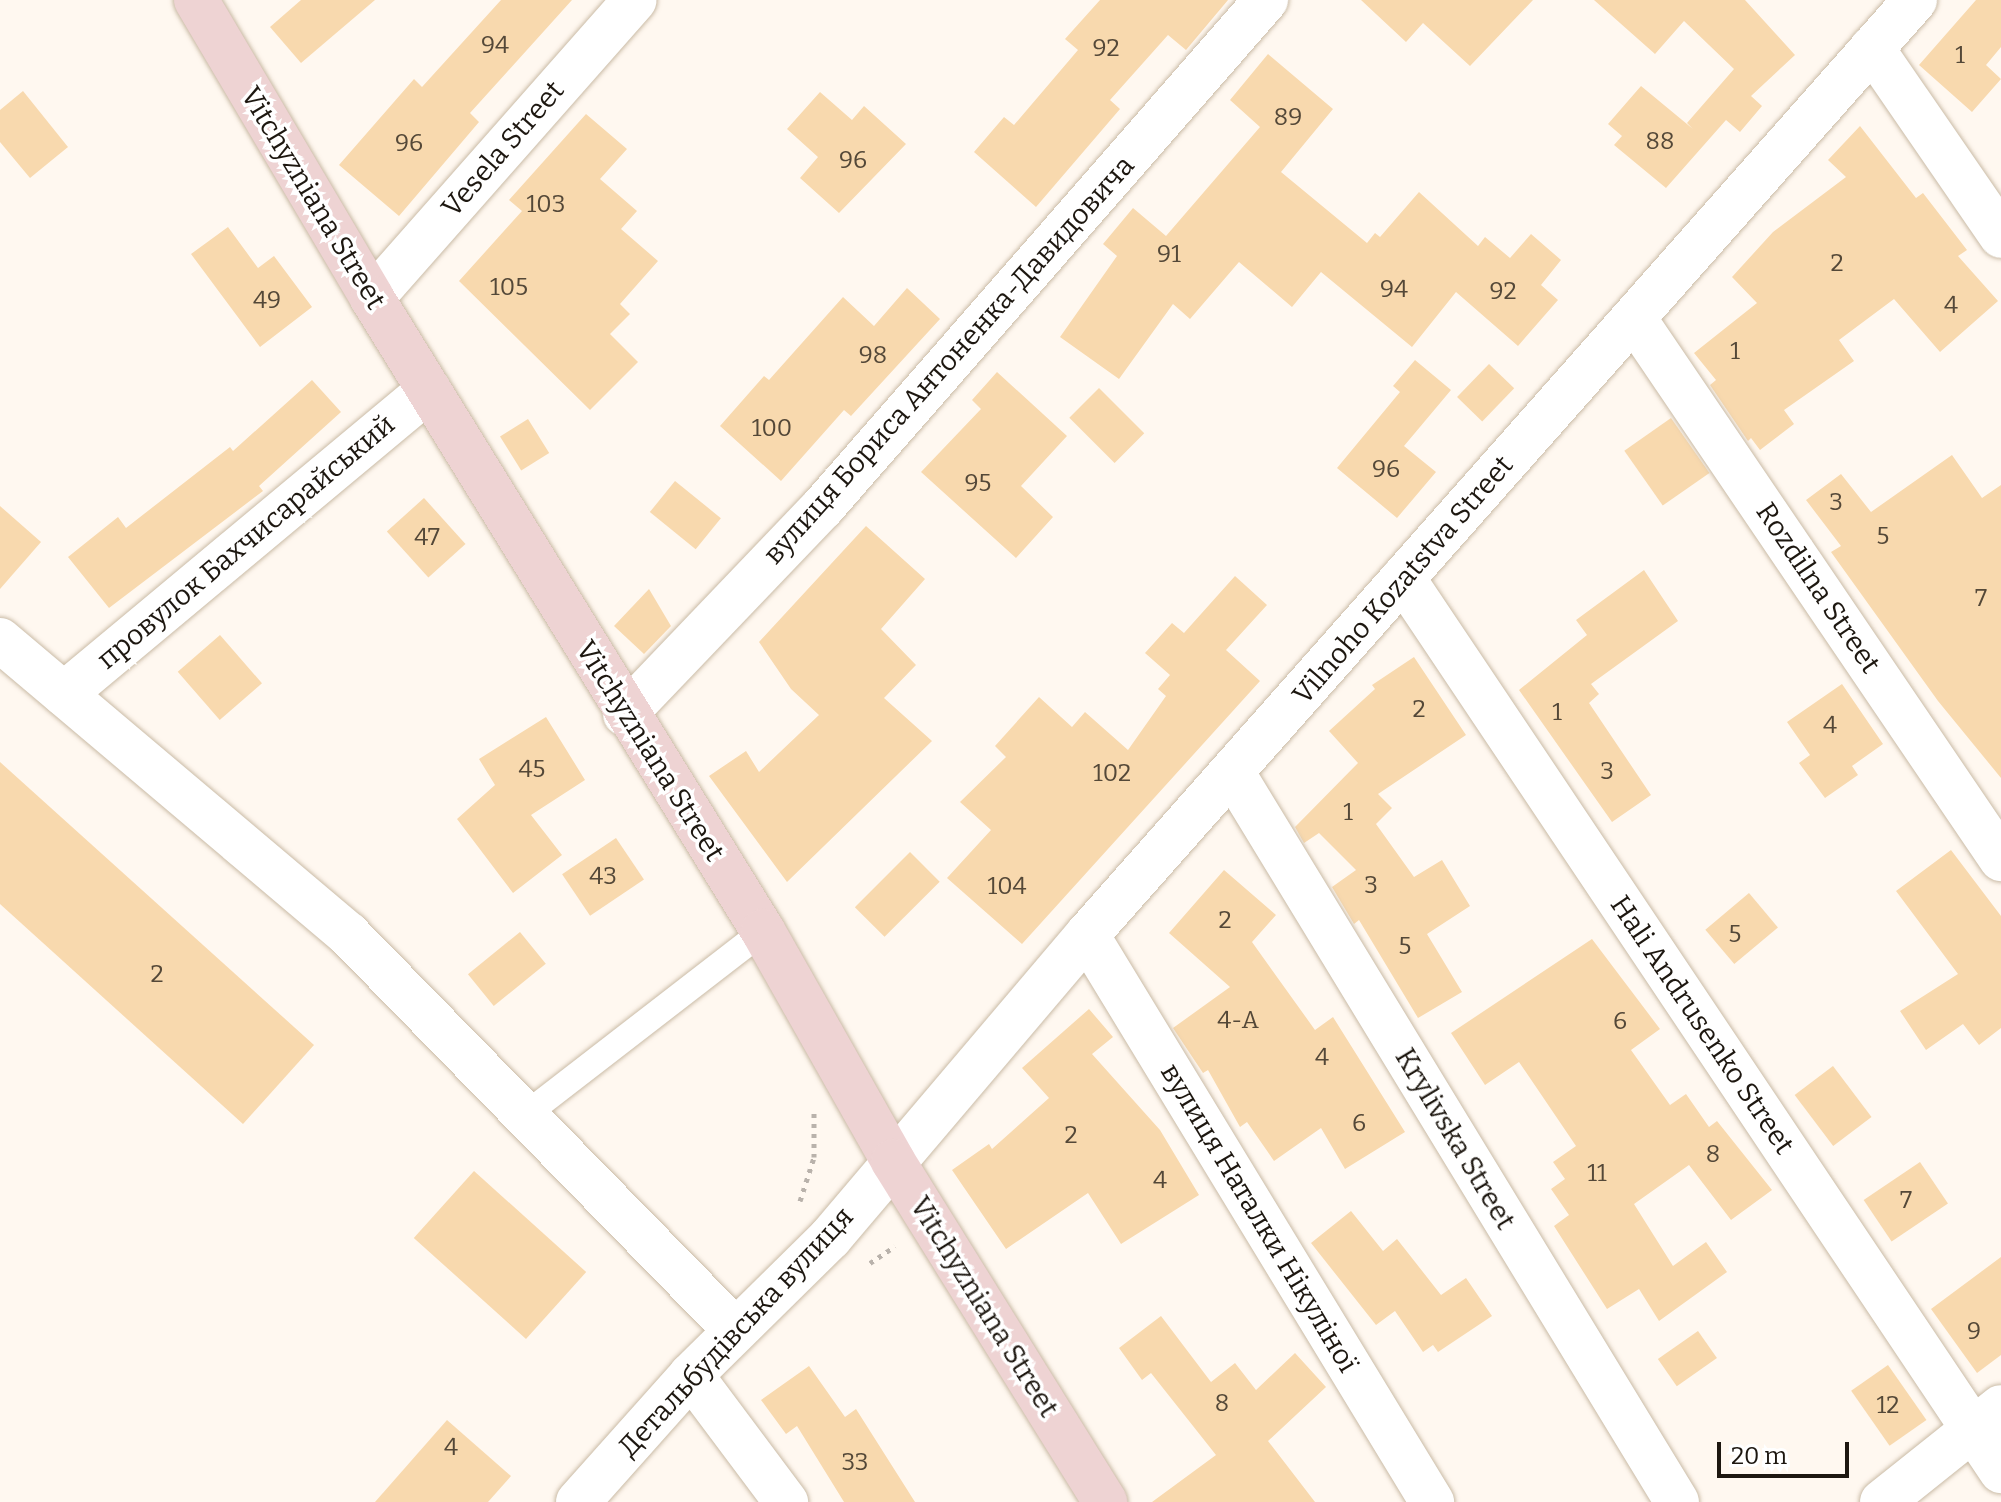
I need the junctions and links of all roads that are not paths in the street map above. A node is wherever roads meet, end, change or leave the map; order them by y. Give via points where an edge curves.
1 (196, 0) edge
2 (635, 0) edge
3 (1266, 0) edge
4 (1915, 0) edge
5 (1872, 48) junction
6 (2001, 236) edge
7 (372, 298) junction
8 (1634, 318) junction
9 (429, 390) junction
10 (1403, 578) junction
11 (0, 640) edge
12 (64, 694) junction
13 (625, 714) junction
14 (1234, 775) junction
15 (2001, 859) edge
16 (763, 931) junction
17 (1087, 935) junction
18 (524, 1116) junction
19 (893, 1161) junction
20 (735, 1330) junction
21 (691, 1375) junction
22 (1986, 1418) edge
23 (2001, 1471) edge
24 (578, 1502) edge
25 (786, 1502) edge
26 (1105, 1502) edge
27 (1432, 1502) edge
28 (1677, 1502) edge
29 (1882, 1502) edge

1 - 7 street, Vitchyzniana Street
2 - 7 street, Vesela Street
3 - 13 street, вулиця Бориса Антоненка-Давидовича via 822,508
4 - 5 street, Vilnoho Kozatstva Street
5 - 6 street
5 - 8 street, Vilnoho Kozatstva Street
7 - 9 street, Vitchyzniana Street
8 - 10 street, Vilnoho Kozatstva Street
8 - 15 street, Rozdilna Street
9 - 12 street, провулок Бахчисарайський
9 - 13 street, Vitchyzniana Street
10 - 14 street, Vilnoho Kozatstva Street
10 - 22 street, Hali Andrusenko Street
11 - 12 street
12 - 18 street via 348,934
13 - 16 street, Vitchyzniana Street
14 - 17 street, Vilnoho Kozatstva Street
14 - 28 street, Krylivska Street
16 - 18 lane
16 - 19 street, Vitchyzniana Street
17 - 19 street, Vilnoho Kozatstva Street
17 - 27 street, вулиця Наталки Нікуліної
18 - 20 street
19 - 20 street, Детальбудівська вулиця via 830,1238
19 - 26 street, Vitchyzniana Street
20 - 21 street, Детальбудівська вулиця
21 - 24 street, Детальбудівська вулиця
21 - 25 street
22 - 23 street, Hali Andrusenko Street
22 - 29 street

